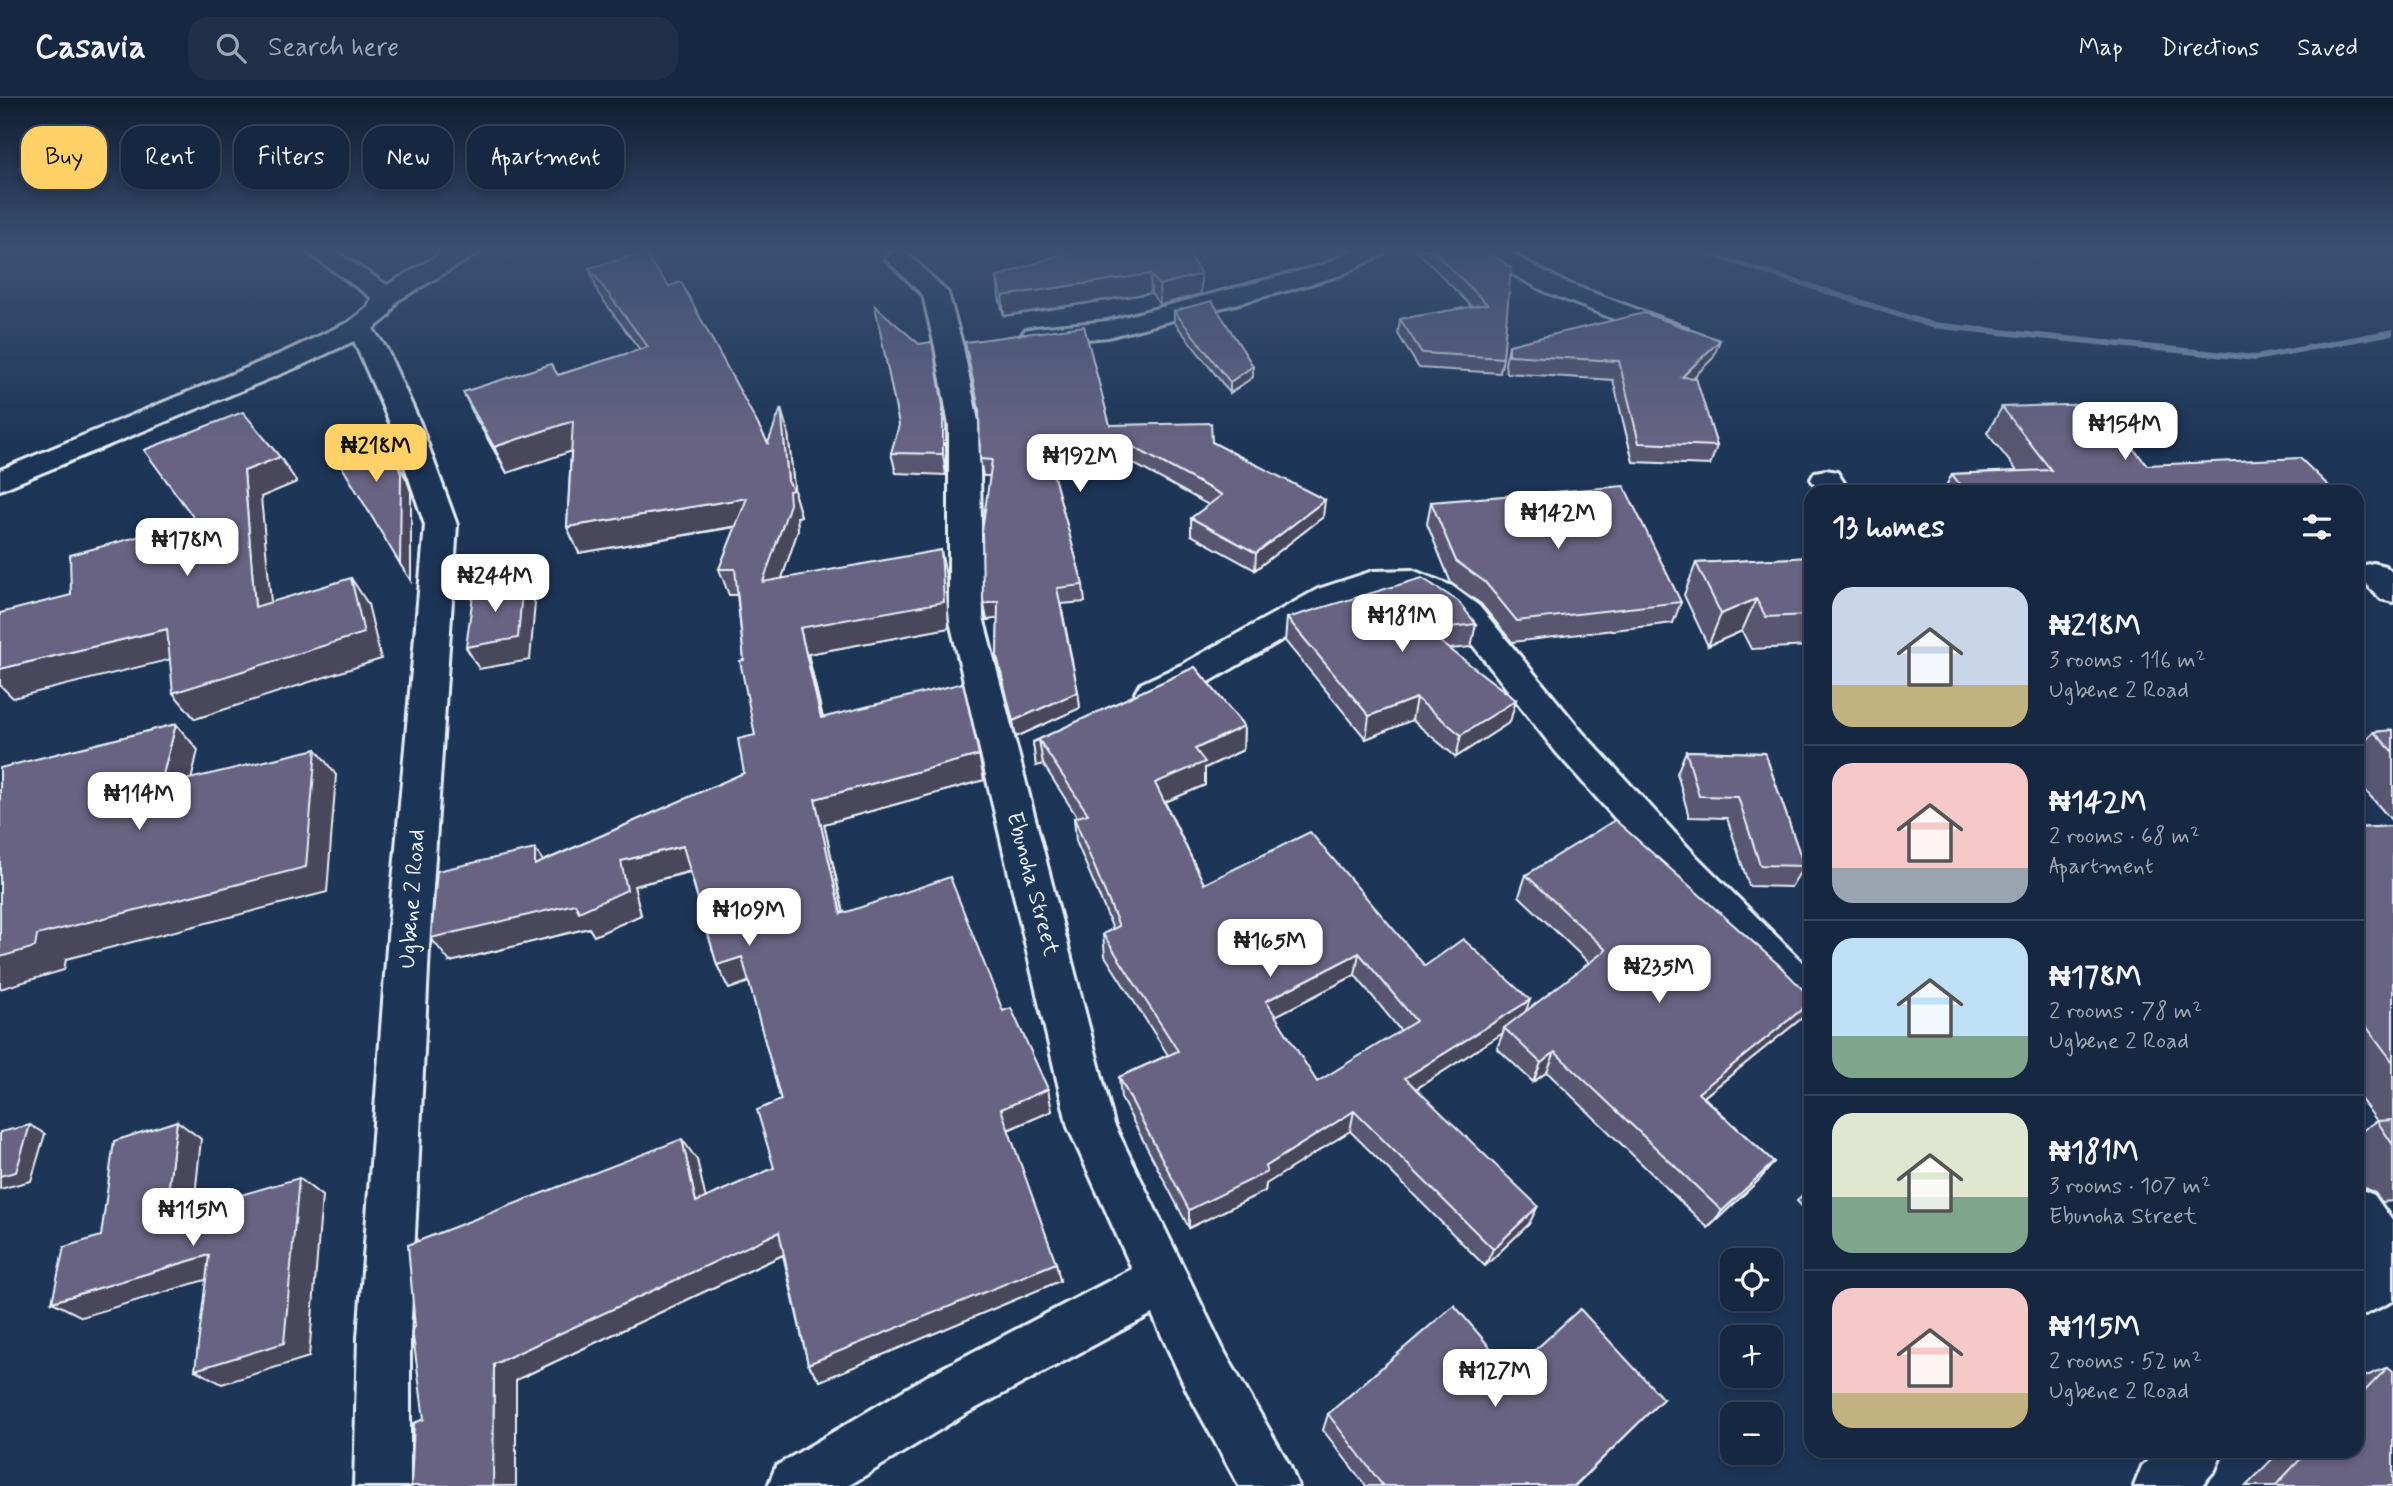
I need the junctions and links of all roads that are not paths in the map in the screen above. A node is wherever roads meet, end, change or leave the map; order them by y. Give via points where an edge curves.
1 (376, 314) edge
2 (946, 314) edge
3 (1166, 314) edge
4 (1625, 314) edge
5 (359, 328) junction
6 (1681, 335) edge
7 (1004, 340) edge
8 (0, 481) edge
9 (1122, 708) edge
10 (1804, 993) edge
11 (2364, 1222) edge
12 (2393, 1266) edge
13 (2393, 1273) edge
14 (1164, 1280) junction
15 (2364, 1289) edge
16 (2189, 1458) edge
17 (382, 1486) edge
18 (796, 1486) edge
19 (1270, 1486) edge
20 (2162, 1486) edge

1 - 5 street
2 - 14 street, Ebunoha Street via 963,345 966,617 1014,758 1020,846 1091,1126
3 - 7 street via 1108,329
4 - 6 street
5 - 8 street
5 - 17 street, Ugbene 2 Road via 405,423 441,525 384,1338
9 - 10 street via 1194,674 1330,597 1373,582 1412,581 1467,614 1569,742
11 - 12 street
13 - 15 street
14 - 18 street via 948,1394
14 - 19 street, Ebunoha Street via 1206,1373
16 - 20 street

